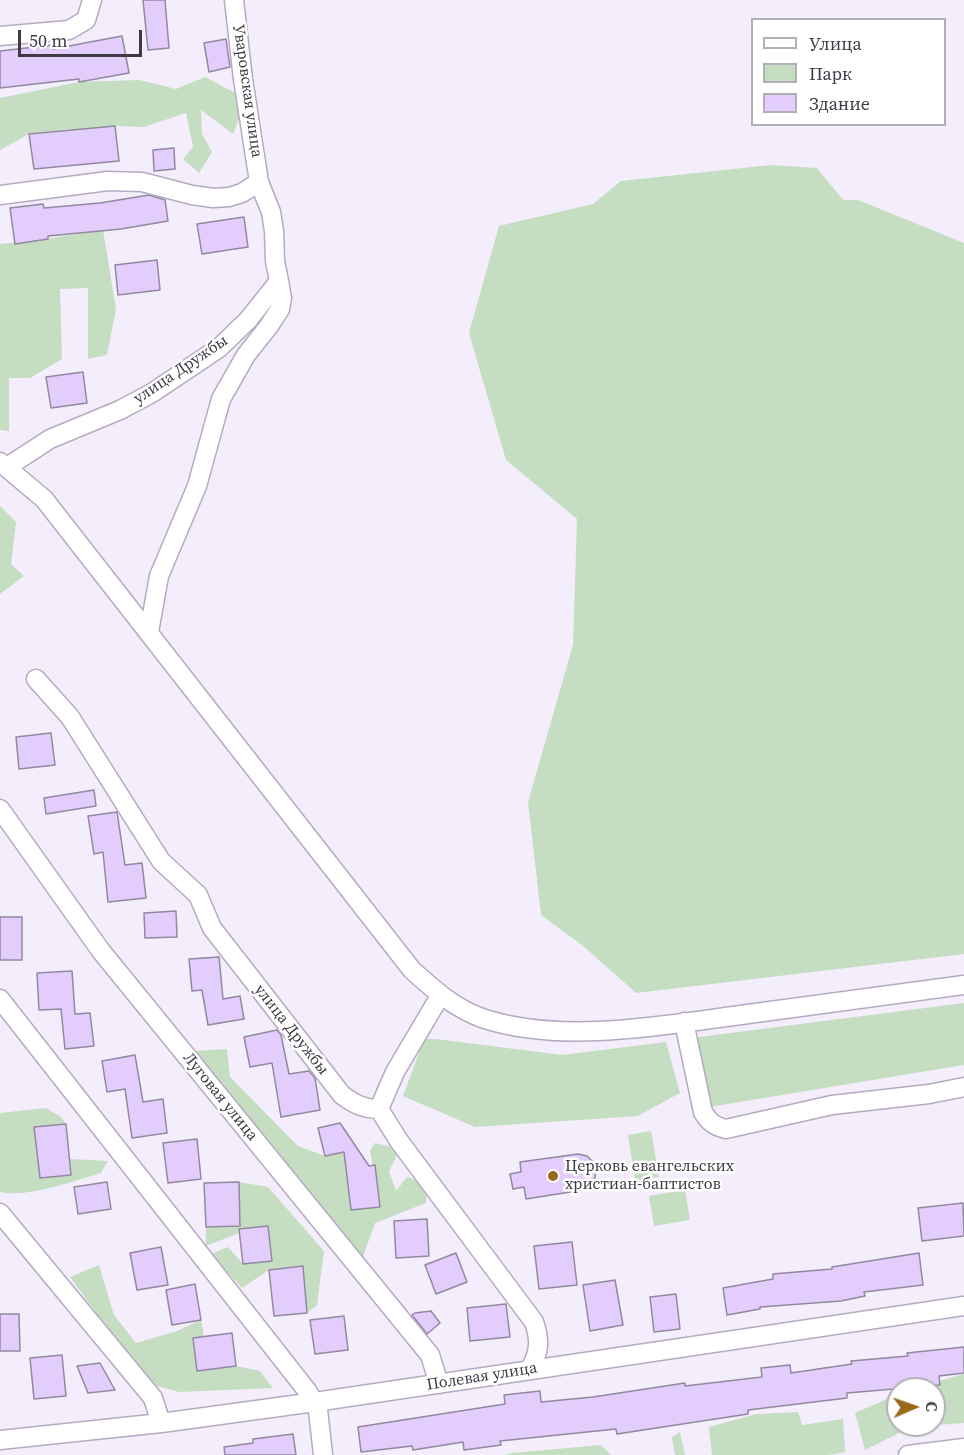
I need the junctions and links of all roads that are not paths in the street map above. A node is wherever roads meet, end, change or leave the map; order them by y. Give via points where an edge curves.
1 (92, 0) edge
2 (234, 0) edge
3 (0, 36) edge
4 (259, 182) junction
5 (0, 195) edge
6 (279, 281) junction
7 (3, 465) edge
8 (149, 632) junction
9 (36, 679) dead end
10 (0, 809) edge
11 (964, 985) edge
12 (440, 996) junction
13 (0, 999) edge
14 (684, 1022) junction
15 (964, 1087) edge
16 (379, 1109) junction
17 (0, 1213) edge
18 (964, 1306) edge
19 (530, 1369) junction
20 (440, 1384) junction
21 (315, 1402) junction
22 (161, 1423) junction
23 (0, 1440) edge
24 (964, 1448) edge
25 (323, 1455) edge
26 (908, 1455) edge

1 - 3 street via 86,20 69,30
2 - 4 street, Уваровская улица
4 - 5 street via 242,193 213,198 142,182 108,182
4 - 6 street via 271,212
6 - 7 street, улица Дружбы via 219,348 152,393
6 - 8 street via 280,309 246,355 221,399 197,486 159,576
7 - 8 street via 44,499
8 - 12 street via 412,970
9 - 16 street, улица Дружбы via 70,717 161,861 198,895 212,928 342,1095 354,1105
10 - 20 street, Луговая улица via 101,951 430,1355
11 - 14 street
12 - 14 street via 482,1018 568,1032
12 - 16 street via 395,1072
13 - 21 street
14 - 15 street via 703,1112 715,1126 726,1129 832,1105
16 - 19 street via 534,1322 539,1336
17 - 22 street via 153,1398
18 - 19 street, Полевая улица
19 - 20 street, Полевая улица
20 - 21 street, Полевая улица
21 - 22 street, Полевая улица
21 - 25 street
22 - 23 street, Полевая улица
24 - 26 street

